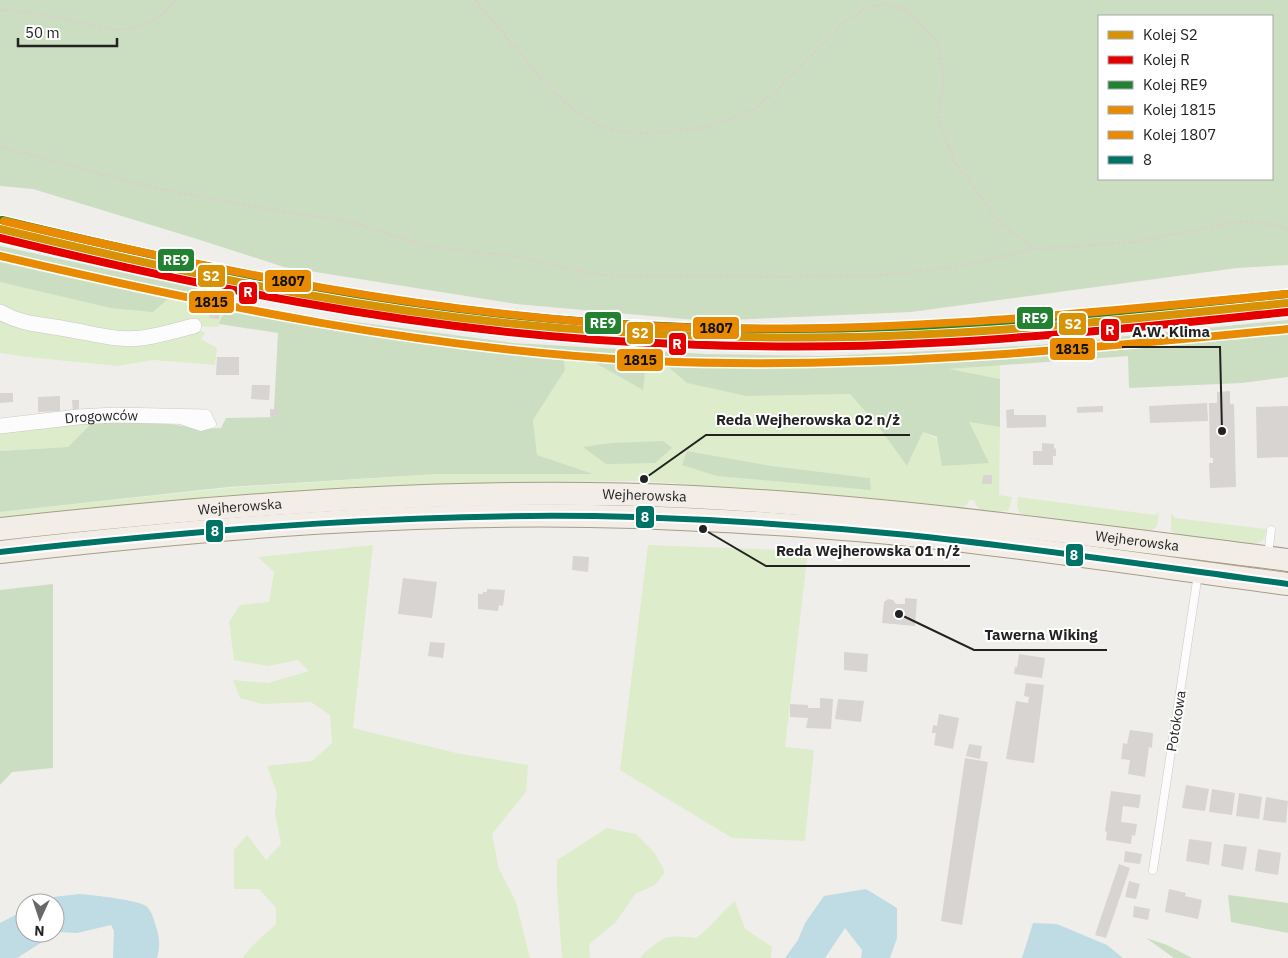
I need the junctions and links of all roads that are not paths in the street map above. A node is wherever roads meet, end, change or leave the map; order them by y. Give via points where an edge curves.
1 (0, 312) edge
2 (194, 326) dead end
3 (205, 417) dead end
4 (0, 426) edge
5 (633, 506) junction
6 (0, 530) edge
7 (1271, 530) dead end
8 (0, 552) edge
9 (1278, 559) edge
10 (1198, 572) junction
11 (1288, 584) edge
12 (1153, 870) dead end

1 - 2 street via 38,326 124,339 144,338
3 - 4 street, Drogowców via 78,417
5 - 6 main road, Wejherowska via 500,495 334,500 132,515
5 - 8 main road, Wejherowska via 545,516 334,522 134,537
5 - 9 main road, Wejherowska via 750,500 879,510
5 - 10 main road, Wejherowska via 946,539
7 - 9 lane
10 - 11 main road, Wejherowska
10 - 12 lane, Potokowa

